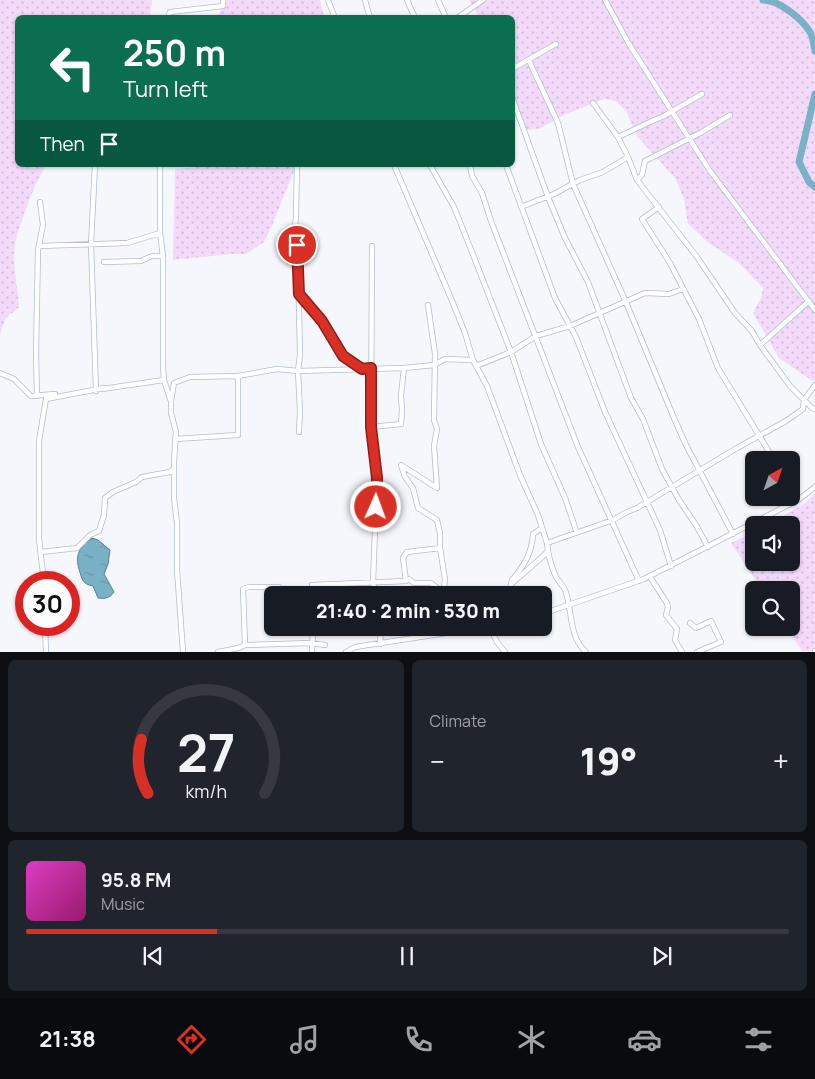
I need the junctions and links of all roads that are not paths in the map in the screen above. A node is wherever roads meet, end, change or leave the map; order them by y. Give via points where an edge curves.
1 (223, 0) edge
2 (328, 0) edge
3 (365, 0) edge
4 (406, 0) edge
5 (438, 0) edge
6 (483, 0) edge
7 (605, 0) edge
8 (169, 15) edge
9 (334, 15) edge
10 (369, 15) edge
11 (414, 15) edge
12 (445, 15) edge
13 (461, 15) edge
14 (556, 44) dead end
15 (529, 59) junction
16 (515, 67) edge
17 (702, 94) dead end
18 (593, 103) dead end
19 (515, 105) edge
20 (671, 113) junction
21 (730, 114) dead end
22 (618, 138) junction
23 (690, 138) junction
24 (628, 157) junction
25 (95, 167) edge
26 (160, 167) edge
27 (297, 167) edge
28 (395, 167) edge
29 (431, 167) edge
30 (470, 167) edge
31 (507, 167) edge
32 (637, 180) junction
33 (573, 184) junction
34 (40, 202) dead end
35 (521, 207) junction
36 (659, 208) junction
37 (160, 233) junction
38 (91, 244) junction
39 (39, 246) junction
40 (372, 246) dead end
41 (163, 256) junction
42 (104, 262) dead end
43 (683, 289) junction
44 (299, 294) junction
45 (625, 300) junction
46 (808, 301) junction
47 (428, 304) dead end
48 (815, 310) edge
49 (600, 312) junction
50 (570, 326) junction
51 (536, 336) junction
52 (760, 345) junction
53 (511, 352) junction
54 (473, 360) junction
55 (434, 365) junction
56 (476, 366) junction
57 (371, 368) junction
58 (404, 368) junction
59 (362, 369) junction
60 (298, 371) junction
61 (0, 373) edge
62 (238, 376) junction
63 (164, 380) junction
64 (815, 385) edge
65 (104, 388) dead end
66 (96, 391) junction
67 (37, 396) junction
68 (804, 400) junction
69 (170, 401) junction
70 (815, 409) edge
71 (371, 427) junction
72 (299, 432) dead end
73 (759, 436) junction
74 (175, 439) junction
75 (768, 451) edge
76 (173, 469) dead end
77 (700, 471) junction
78 (672, 487) junction
79 (815, 487) edge
80 (800, 498) edge
81 (646, 503) junction
82 (787, 506) edge
83 (613, 520) junction
84 (542, 528) junction
85 (576, 534) junction
86 (734, 534) junction
87 (547, 543) junction
88 (708, 547) junction
89 (440, 548) junction
90 (548, 551) junction
91 (41, 552) junction
92 (671, 566) junction
93 (43, 571) edge
94 (650, 577) junction
95 (406, 581) junction
96 (639, 581) junction
97 (373, 582) junction
98 (511, 584) joint
99 (312, 586) edge
100 (374, 586) edge
101 (435, 586) edge
102 (444, 586) edge
103 (264, 587) edge
104 (569, 606) junction
105 (552, 611) edge
106 (690, 623) dead end
107 (45, 636) edge
108 (313, 636) edge
109 (380, 636) edge
110 (426, 636) edge
111 (494, 636) edge
112 (380, 644) junction
113 (245, 645) junction
114 (325, 645) dead end
115 (46, 652) edge
116 (183, 652) edge
117 (218, 652) edge
118 (312, 652) edge
119 (346, 652) edge
120 (505, 652) edge
121 (586, 652) edge
122 (682, 652) edge
123 (697, 652) edge

1 - 8 street via 223,6 170,12
2 - 9 street
3 - 10 street
4 - 11 street
5 - 12 street
6 - 13 street
7 - 20 street
14 - 15 street
15 - 16 street
15 - 33 street via 558,123
17 - 20 street
18 - 22 street
19 - 49 street via 565,238
20 - 22 street
20 - 23 street
21 - 23 street
22 - 24 street
23 - 32 street via 645,161
23 - 46 street via 716,179
24 - 32 street
24 - 33 street
25 - 38 street
26 - 37 street
27 - 44 street via 295,228
28 - 54 street via 465,333
29 - 53 street via 454,208
30 - 51 street
31 - 35 street
32 - 36 street
33 - 35 street
33 - 45 street
34 - 39 street via 43,225
35 - 50 street via 555,298
36 - 43 street via 642,219 666,255
36 - 52 street
37 - 38 street via 127,243
37 - 41 street
38 - 39 street
38 - 66 street
39 - 67 street
40 - 57 street
41 - 42 street
41 - 63 street
43 - 45 street via 669,294 645,293
43 - 73 street via 718,368
44 - 59 street via 322,321 343,356
44 - 60 street
45 - 49 street
45 - 77 street via 674,418
46 - 48 street
46 - 52 street
47 - 55 street
49 - 50 street
49 - 78 street via 631,398
50 - 51 street
50 - 81 street
51 - 53 street
51 - 83 street via 578,447
52 - 68 street
53 - 56 street
53 - 85 street via 541,444 566,498
54 - 55 street via 445,359
54 - 56 street
55 - 58 street
55 - 89 street via 437,488 401,464 413,488 418,508 437,520
56 - 84 street
57 - 58 street
57 - 59 street
57 - 71 street
58 - 71 street via 401,424
59 - 60 street
60 - 62 street via 277,370
60 - 72 street
61 - 67 street via 14,379 31,396
62 - 69 street via 190,377 174,383
62 - 74 street via 238,435
63 - 66 street
63 - 69 street
64 - 68 street
65 - 91 street via 46,399 39,441
66 - 67 street
68 - 70 street
68 - 73 street via 803,410
69 - 74 street
71 - 97 street via 377,478
73 - 75 street
73 - 77 street
74 - 116 street via 177,578
76 - 91 street via 142,478 105,498 99,531 77,548
77 - 78 street
77 - 86 street
78 - 81 street
78 - 88 street
79 - 80 street
81 - 83 street
81 - 92 street via 660,530
82 - 86 street
83 - 85 street
83 - 96 street
84 - 87 street
84 - 98 street via 533,534 529,555
85 - 87 street
86 - 88 street
87 - 90 street
88 - 92 street
89 - 95 street via 407,552 403,558
89 - 102 street
90 - 98 street
90 - 104 street
91 - 93 street
92 - 94 street
94 - 96 street
94 - 122 street via 667,603 666,616 677,629 675,640
95 - 97 street
95 - 101 street
96 - 104 street
97 - 99 street
97 - 100 street
103 - 113 street via 243,589
104 - 105 street
104 - 121 street via 575,636
106 - 123 street via 696,628 711,621 720,642
107 - 115 street
108 - 118 street
109 - 112 street
110 - 112 street
111 - 120 street
112 - 119 street via 355,647
113 - 114 street
113 - 117 street

